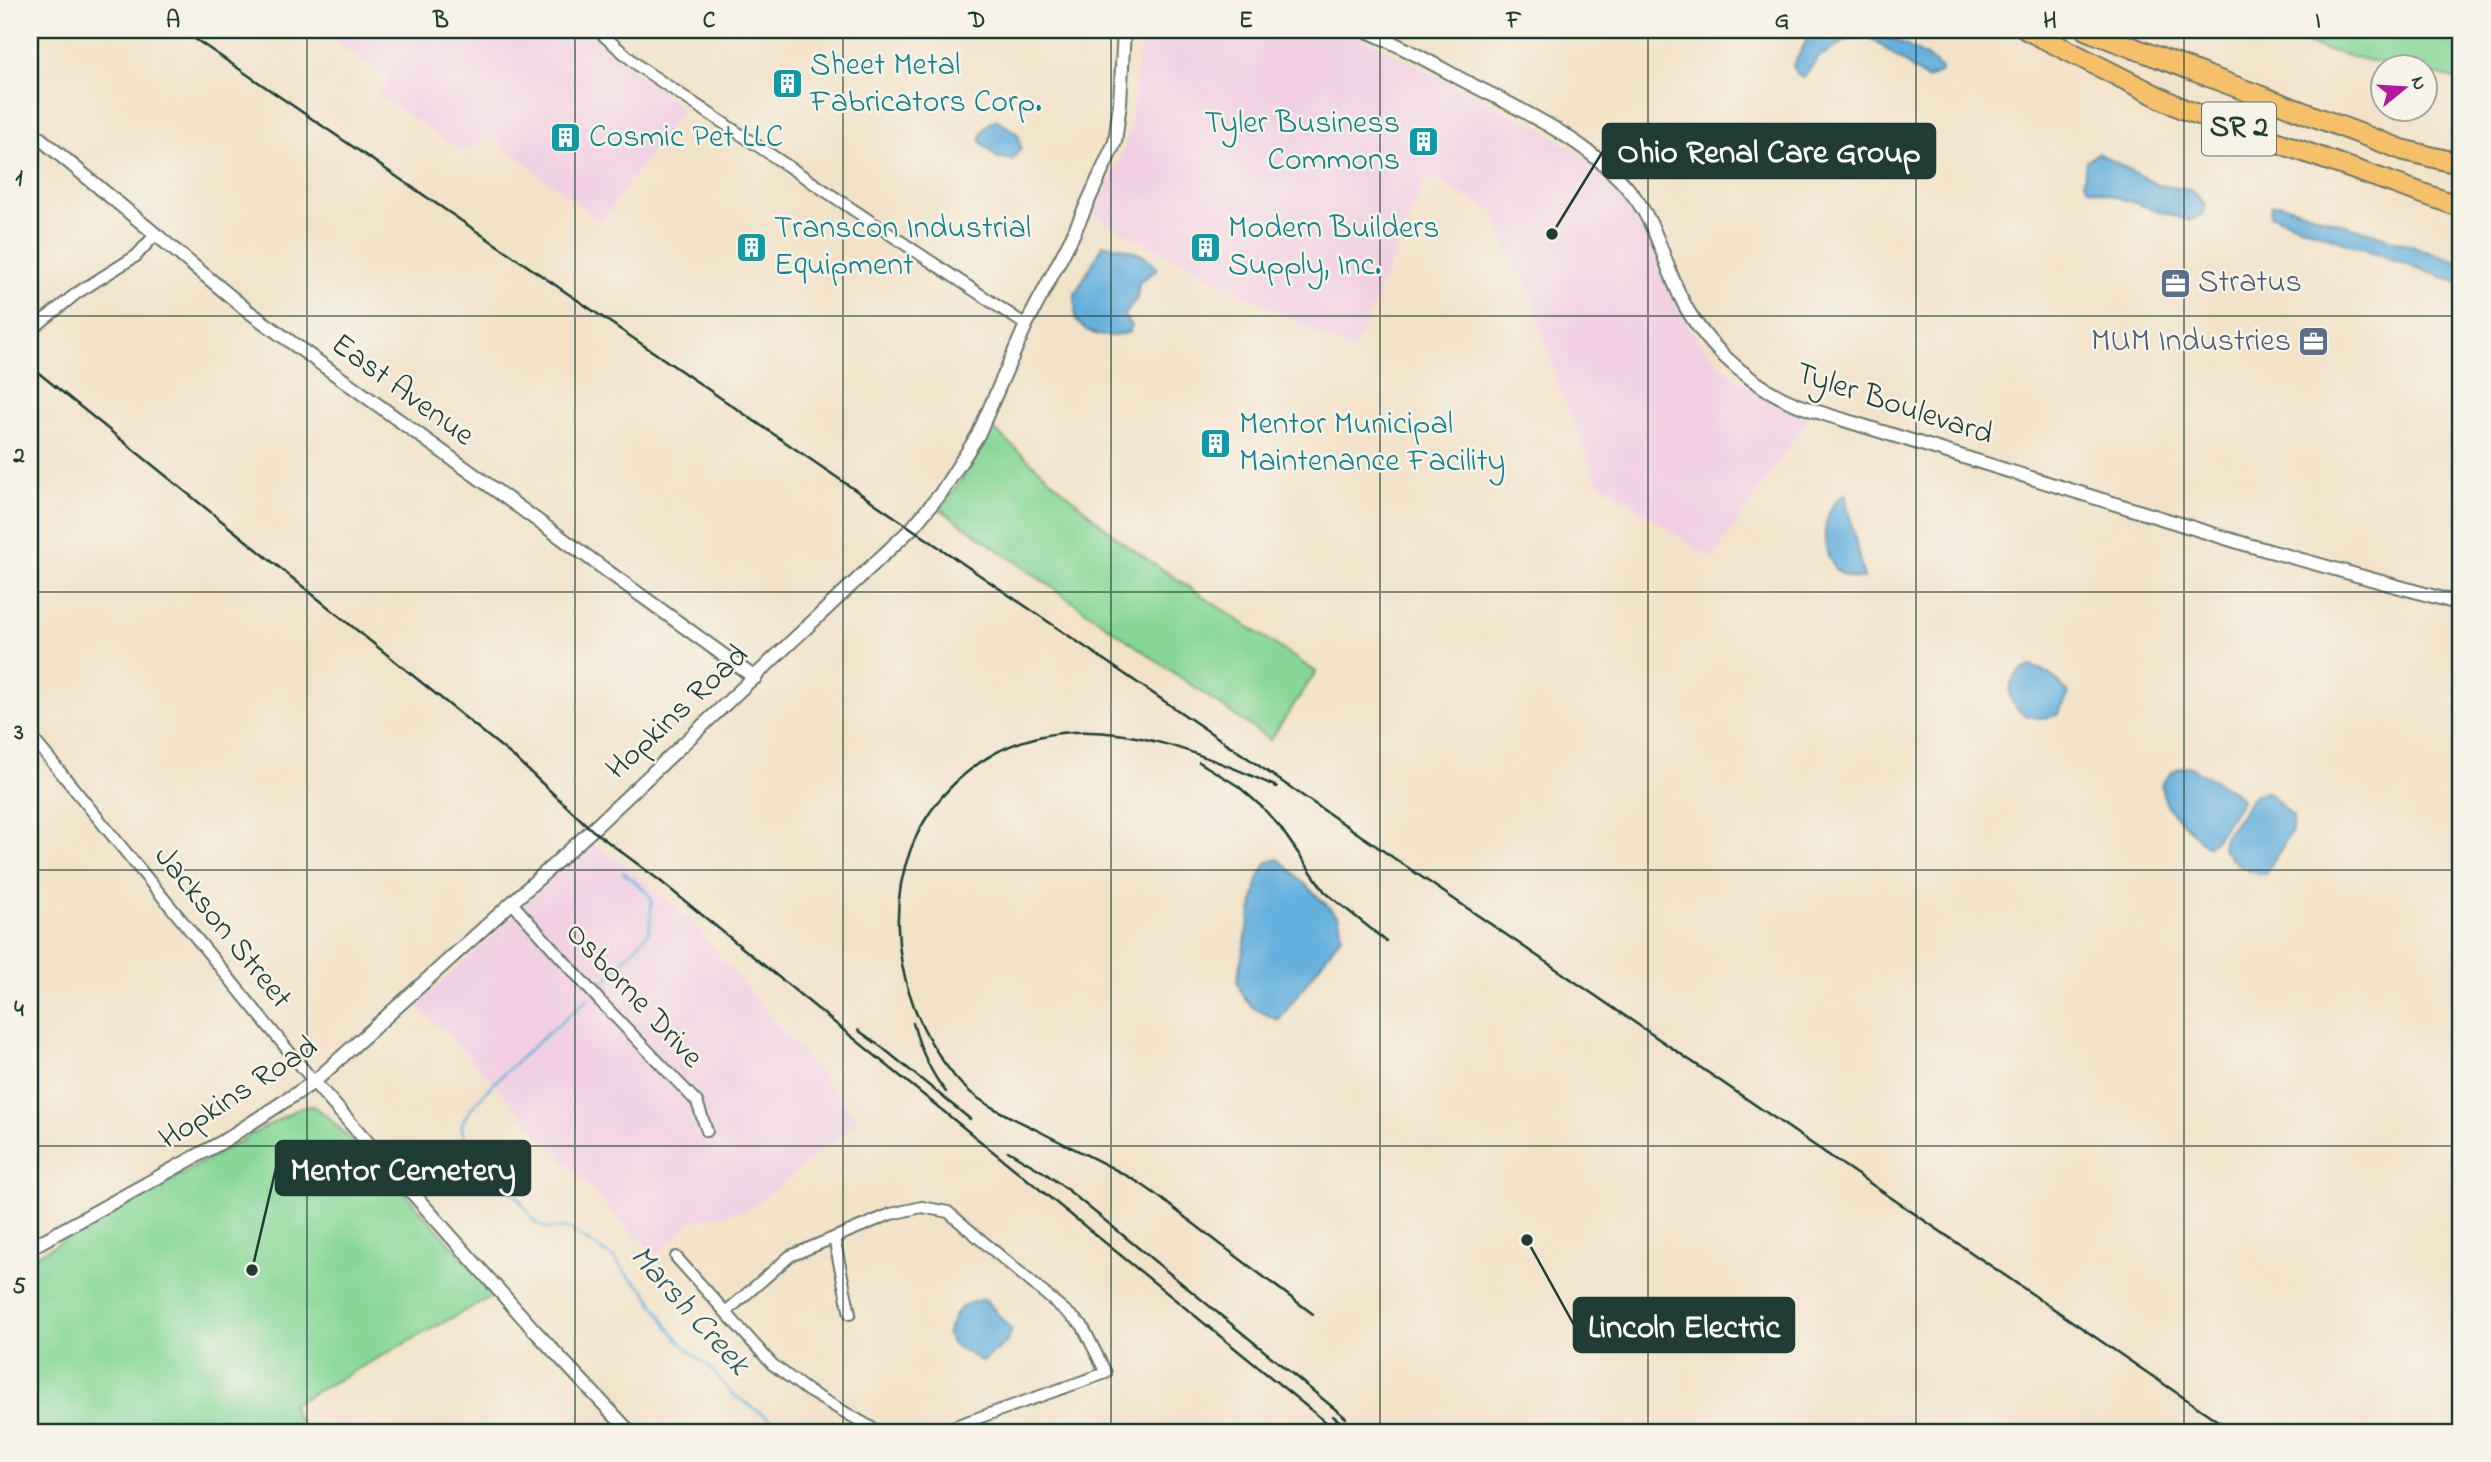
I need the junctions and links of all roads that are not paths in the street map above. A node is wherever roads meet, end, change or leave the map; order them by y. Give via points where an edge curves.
1 (597, 30) edge
2 (1124, 30) edge
3 (1364, 30) edge
4 (2027, 30) edge
5 (2086, 30) edge
6 (30, 130) edge
7 (2461, 164) edge
8 (2461, 207) edge
9 (156, 234) junction
10 (1026, 326) junction
11 (30, 331) edge
12 (2461, 604) edge
13 (755, 678) junction
14 (30, 735) edge
15 (512, 903) junction
16 (314, 1082) junction
17 (707, 1130) dead end
18 (834, 1238) junction
19 (30, 1248) edge
20 (676, 1257) dead end
21 (727, 1311) junction
22 (850, 1314) dead end
23 (872, 1431) edge
24 (630, 1432) edge
25 (938, 1432) edge

1 - 10 street via 641,68
2 - 10 street, Hopkins Road via 1115,142
3 - 12 street, Tyler Boulevard via 1548,126 1602,161 1643,210 1681,298 1707,338 1732,364 1786,400 2248,545
4 - 8 highway, SR 2 via 2183,109
5 - 7 highway, SR 2 via 2403,150
6 - 9 street, East Avenue
9 - 11 street via 136,256 77,293
9 - 13 street, East Avenue via 248,312
10 - 13 street, Hopkins Road via 978,435 942,493 912,528
13 - 15 street, Hopkins Road
14 - 16 street, Jackson Street
15 - 16 street, Hopkins Road
15 - 17 street, Osborne Drive via 697,1102
16 - 19 street, Hopkins Road via 222,1142
16 - 24 street, Jackson Street
18 - 21 street via 790,1256
18 - 22 street
18 - 25 street via 891,1214 922,1207 947,1212 1082,1325 1106,1373
20 - 21 street
21 - 23 street via 772,1364

